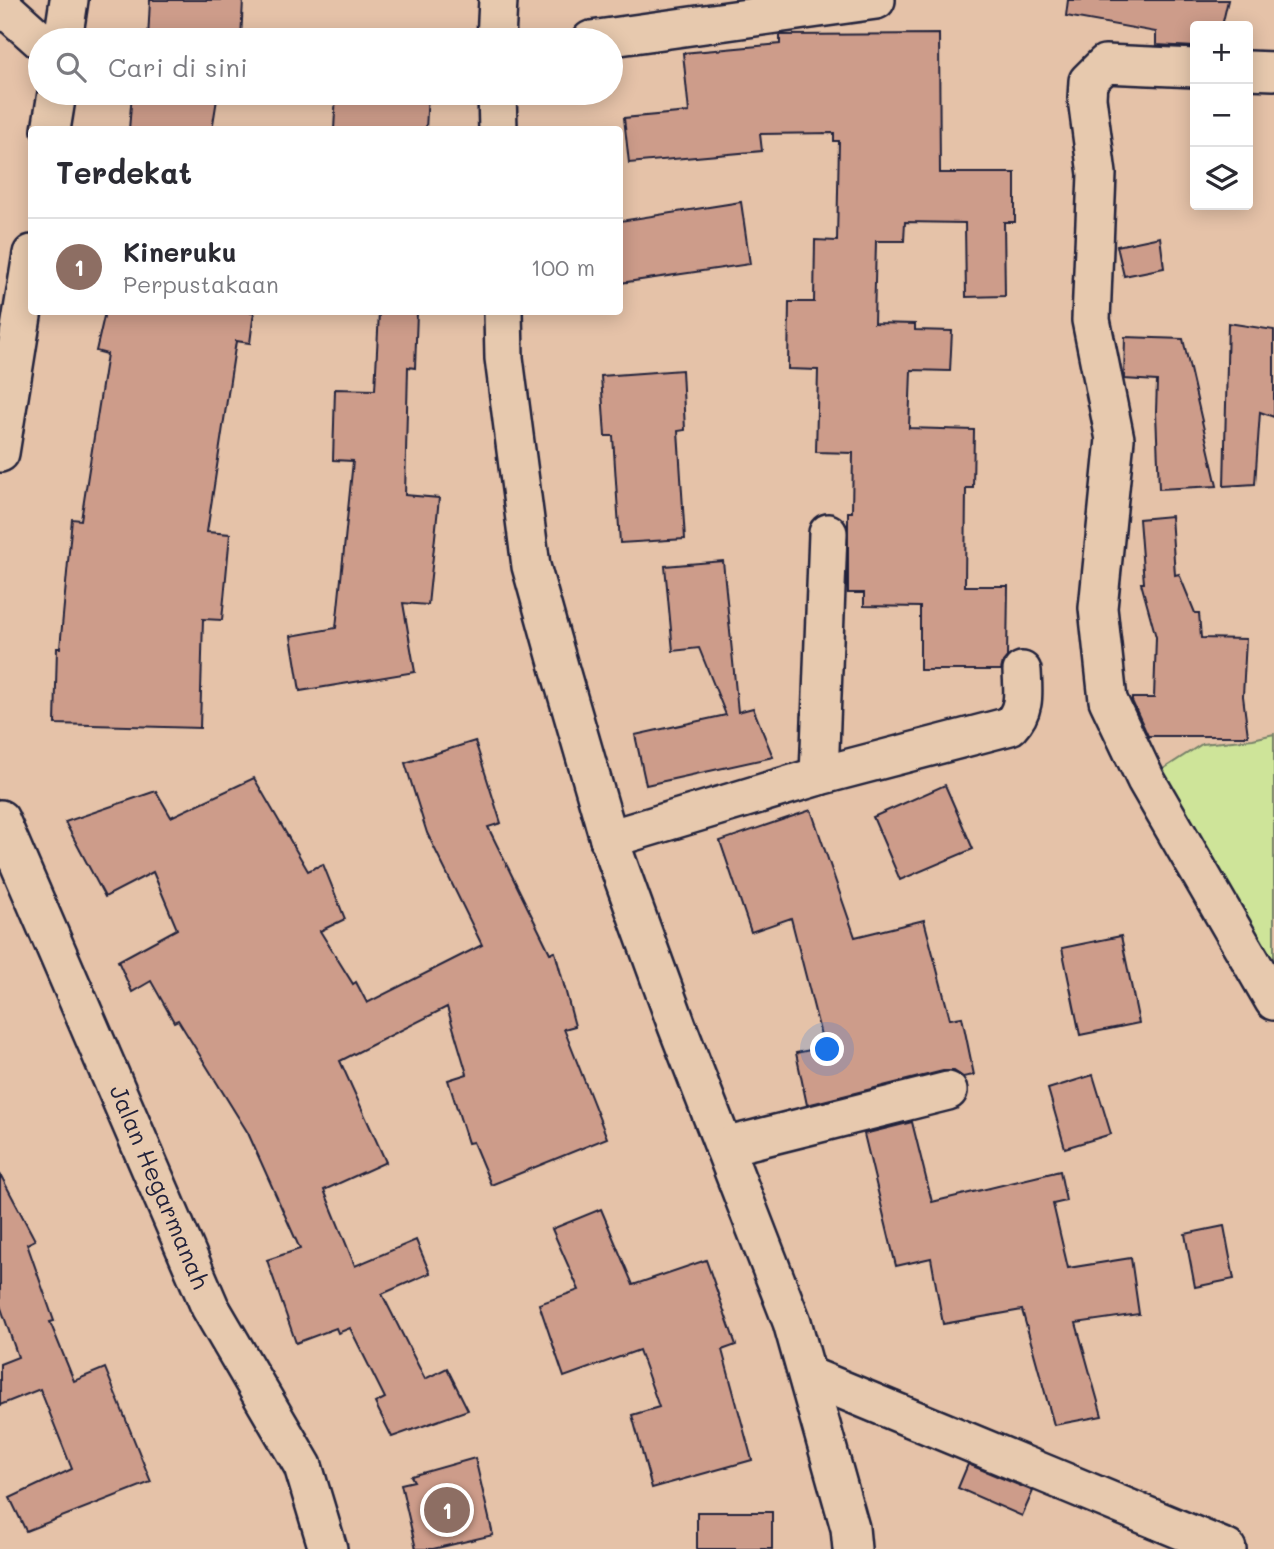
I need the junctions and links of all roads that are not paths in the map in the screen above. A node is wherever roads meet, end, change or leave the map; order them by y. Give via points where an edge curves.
1 (69, 0) edge
2 (498, 0) edge
3 (876, 0) edge
4 (0, 4) edge
5 (65, 28) edge
6 (497, 28) edge
7 (28, 29) edge
8 (623, 36) edge
9 (1190, 68) edge
10 (1253, 70) edge
11 (1274, 71) edge
12 (55, 105) edge
13 (497, 105) edge
14 (52, 126) edge
15 (498, 126) edge
16 (28, 279) edge
17 (503, 315) edge
18 (0, 453) edge
19 (828, 533) dead end
20 (1022, 671) dead end
21 (819, 776) junction
22 (0, 819) edge
23 (609, 839) junction
24 (1274, 1002) edge
25 (948, 1091) dead end
26 (724, 1147) junction
27 (809, 1376) junction
28 (328, 1549) edge
29 (852, 1549) edge
30 (1227, 1549) edge

1 - 5 street
2 - 6 street
3 - 8 street
4 - 7 street
9 - 24 street via 1105,64 1088,81 1097,174 1091,320 1115,439 1098,608 1108,700 1146,780
10 - 11 street
12 - 14 street
13 - 15 street
16 - 18 street
17 - 23 street via 504,358 531,566
19 - 21 street
20 - 21 street via 1023,707 1010,726
21 - 23 street
22 - 28 street, Jalan Hegarmanah via 210,1307 303,1466
23 - 26 street
25 - 26 street
26 - 27 street
27 - 29 street
27 - 30 street

